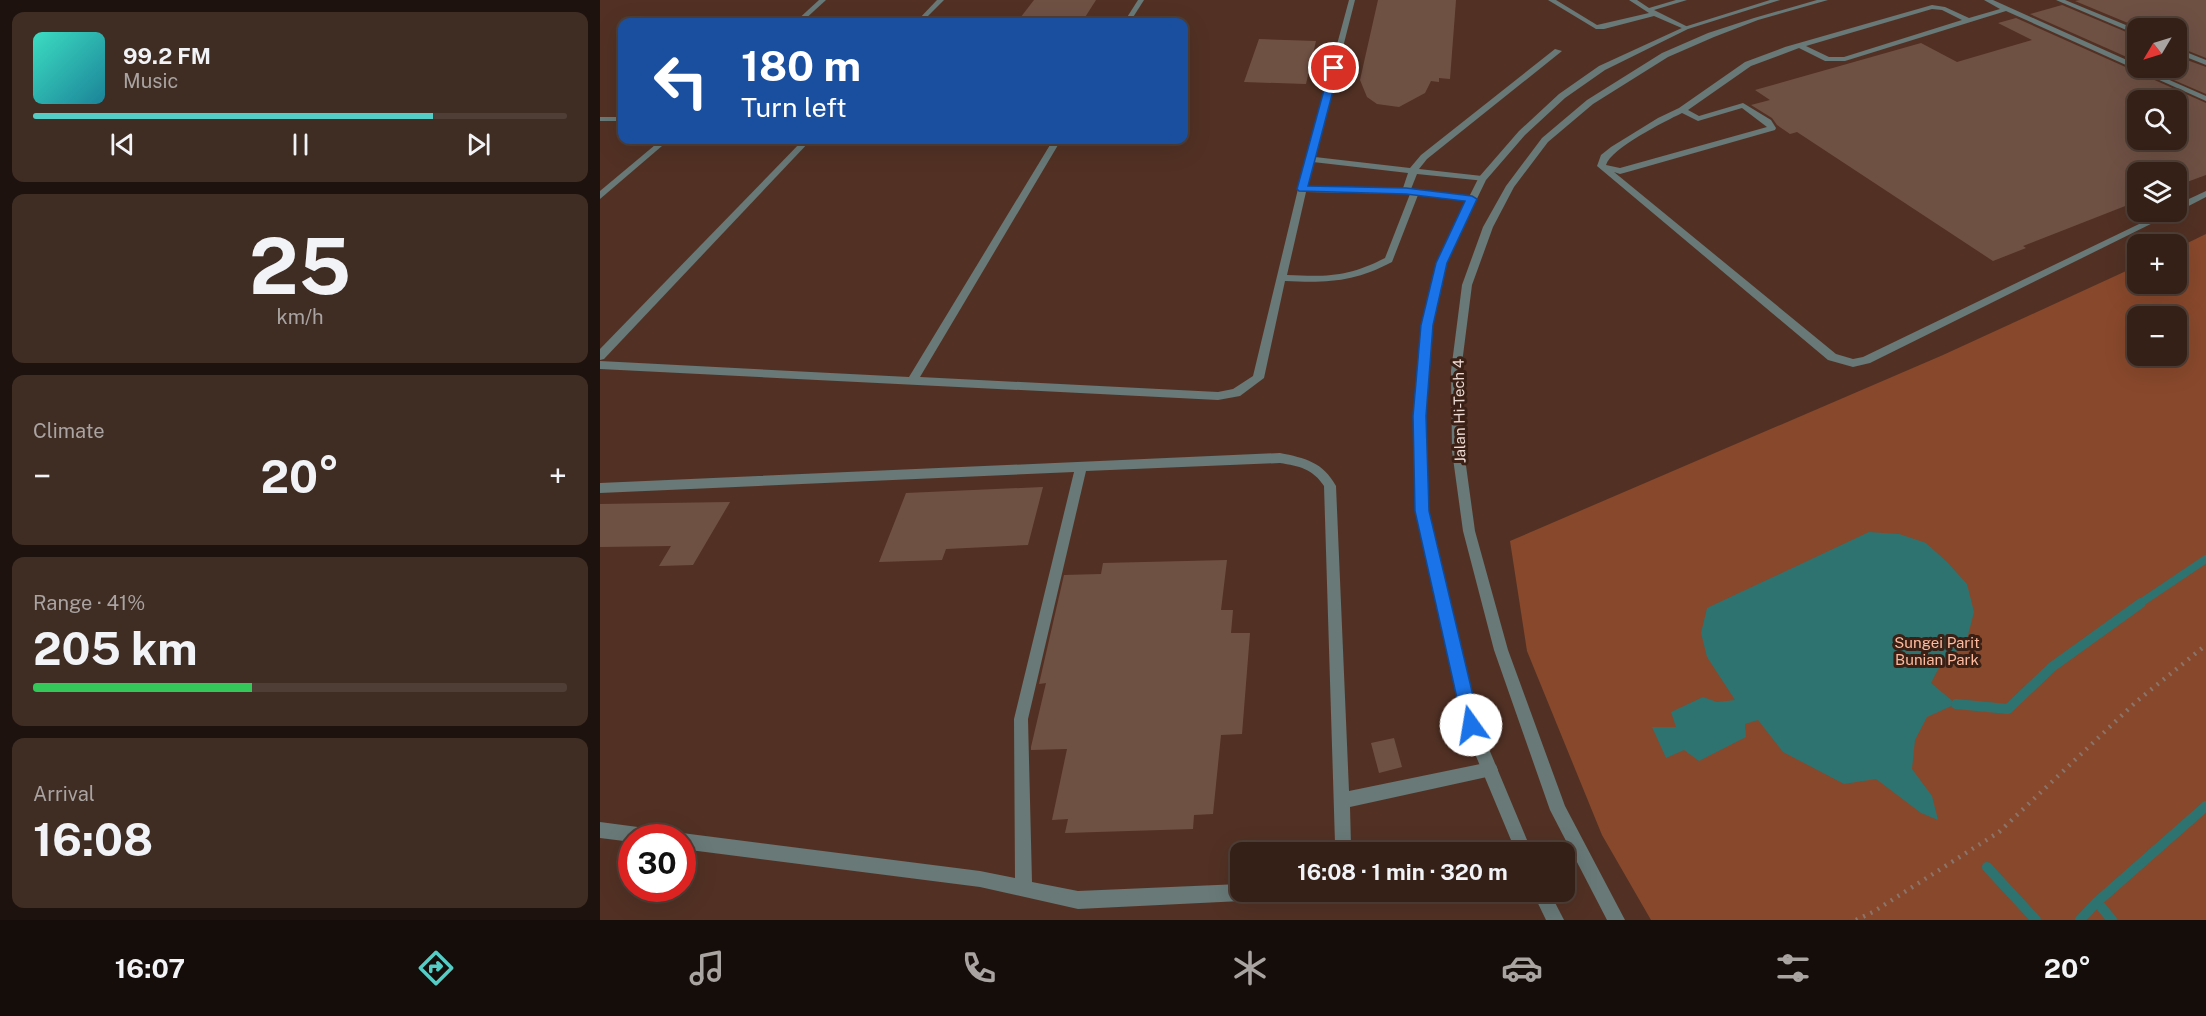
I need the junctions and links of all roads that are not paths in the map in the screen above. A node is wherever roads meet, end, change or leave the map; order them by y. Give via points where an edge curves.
1 (823, 0) edge
2 (941, 0) edge
3 (1141, 0) edge
4 (1352, 0) edge
5 (1551, 0) edge
6 (1632, 0) edge
7 (1684, 0) edge
8 (1777, 0) edge
9 (1825, 0) edge
10 (1987, 0) edge
11 (2059, 0) edge
12 (2006, 9) junction
13 (1651, 12) junction
14 (803, 18) edge
15 (923, 18) edge
16 (1130, 18) edge
17 (1967, 20) junction
18 (1686, 28) junction
19 (2127, 28) edge
20 (1800, 46) junction
21 (1558, 51) dead end
22 (2187, 55) edge
23 (2206, 63) edge
24 (2206, 99) edge
25 (1682, 110) junction
26 (600, 119) edge
27 (618, 119) edge
28 (660, 144) edge
29 (803, 144) edge
30 (1055, 144) edge
31 (1311, 159) junction
32 (1601, 166) junction
33 (1414, 169) junction
34 (1482, 178) junction
35 (1302, 189) junction
36 (1410, 191) junction
37 (2206, 194) edge
38 (600, 195) edge
39 (1472, 199) junction
40 (2187, 204) edge
41 (2149, 222) edge
42 (1281, 278) junction
43 (600, 356) edge
44 (600, 365) edge
45 (912, 381) junction
46 (1081, 466) junction
47 (600, 488) edge
48 (1490, 770) junction
49 (1340, 801) junction
50 (600, 830) edge
51 (618, 832) edge
52 (1343, 842) edge
53 (1520, 842) edge
54 (696, 843) edge
55 (1024, 889) junction
56 (1230, 893) edge
57 (1546, 902) edge
58 (1556, 920) edge
59 (1616, 920) edge

1 - 14 street
2 - 15 street
3 - 16 street
4 - 31 street
5 - 13 street via 1596,27
6 - 13 street
7 - 13 street
8 - 18 street
9 - 59 street, Jalan Hi-Tech 4 via 1711,35 1665,55 1590,102 1545,140 1510,186 1488,226 1467,285 1456,371 1458,451 1469,531 1501,650 1558,810
10 - 12 street
11 - 19 street
12 - 17 street
12 - 24 street
13 - 18 street
17 - 20 street via 1932,6
17 - 20 street via 1845,59 1828,59
18 - 34 street via 1602,68 1562,96
20 - 25 street via 1748,64
21 - 33 street
22 - 23 street
25 - 32 street via 1614,149 1604,157
25 - 32 street via 1698,119 1743,105 1772,128 1628,170
26 - 27 street
28 - 38 street
29 - 43 street
30 - 45 street
31 - 33 street
31 - 35 street
32 - 41 street via 1832,357 1853,363
33 - 34 street
33 - 36 street
34 - 39 street
35 - 36 street
35 - 42 street
36 - 39 street
36 - 42 street via 1389,260 1340,280
37 - 40 street
39 - 48 street via 1441,263 1427,325 1420,416 1422,511 1471,725
42 - 45 street via 1258,378 1236,393 1218,396
44 - 45 street
46 - 47 street
46 - 49 street via 1280,458 1300,461 1322,472 1330,486
46 - 55 street via 1021,719
48 - 49 street
48 - 53 street
49 - 52 street
50 - 51 street
54 - 55 street via 980,879
55 - 56 street via 1078,900
57 - 58 street

